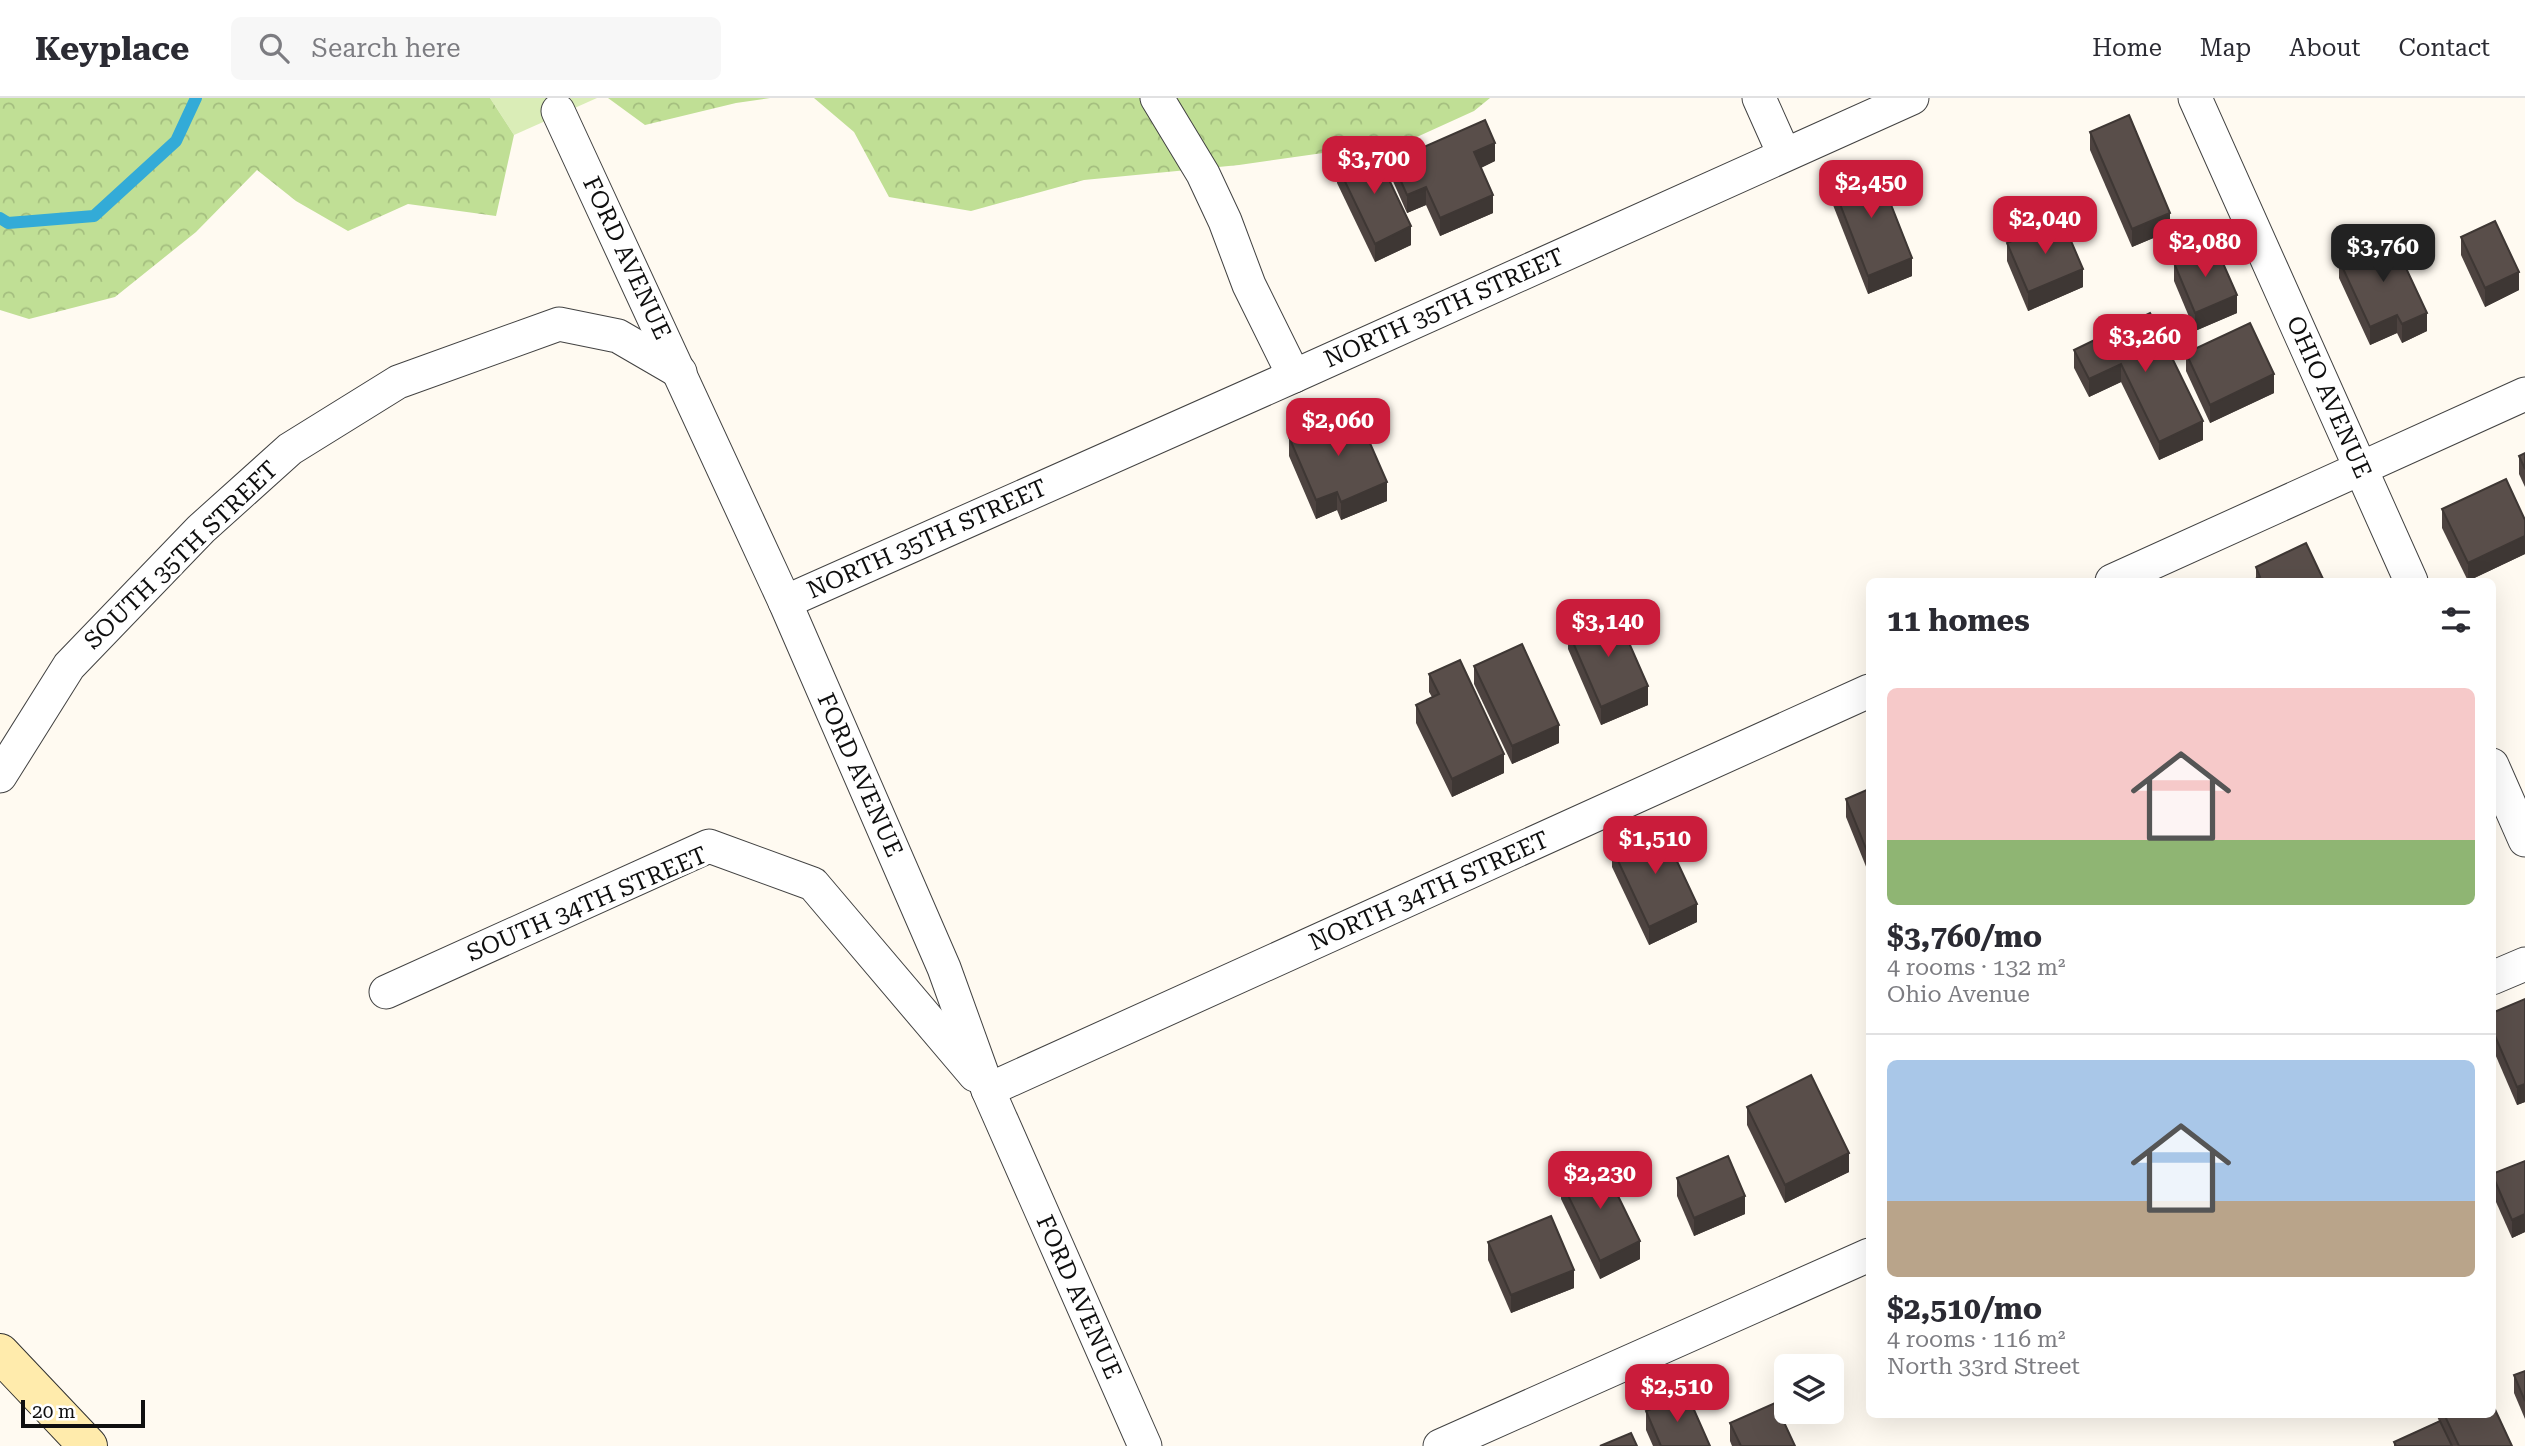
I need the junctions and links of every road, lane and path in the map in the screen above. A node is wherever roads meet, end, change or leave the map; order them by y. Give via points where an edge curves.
1 (1157, 98) edge
2 (1759, 98) edge
3 (1912, 98) edge
4 (2195, 98) edge
5 (558, 111) dead end
6 (1784, 154) junction
7 (680, 372) junction
8 (1294, 376) junction
9 (2525, 394) edge
10 (2361, 468) junction
11 (2119, 578) edge
12 (2410, 578) edge
13 (785, 602) junction
14 (1866, 692) edge
15 (2496, 774) edge
16 (0, 776) edge
17 (2525, 840) edge
18 (2525, 964) edge
19 (2496, 976) edge
20 (386, 992) dead end
21 (988, 1090) junction
22 (1866, 1256) edge
23 (0, 1353) edge
24 (88, 1446) edge
25 (1145, 1446) edge
26 (1440, 1446) edge

1 - 8 street via 1203,174 1249,285
2 - 6 street
3 - 6 street, NORTH 35TH STREET
4 - 10 street, OHIO AVENUE
5 - 7 street, FORD AVENUE
6 - 8 street, NORTH 35TH STREET
7 - 13 street, FORD AVENUE
7 - 16 street, SOUTH 35TH STREET via 618,336 559,324 398,382 290,449 201,529 69,666
8 - 13 street, NORTH 35TH STREET
9 - 10 street
10 - 11 street
10 - 12 street, OHIO AVENUE
13 - 21 street, FORD AVENUE via 944,968
14 - 21 street, NORTH 34TH STREET
15 - 17 street
18 - 19 street
20 - 21 street, SOUTH 34TH STREET via 709,846 813,884
21 - 25 street, FORD AVENUE
22 - 26 street
23 - 24 main road

